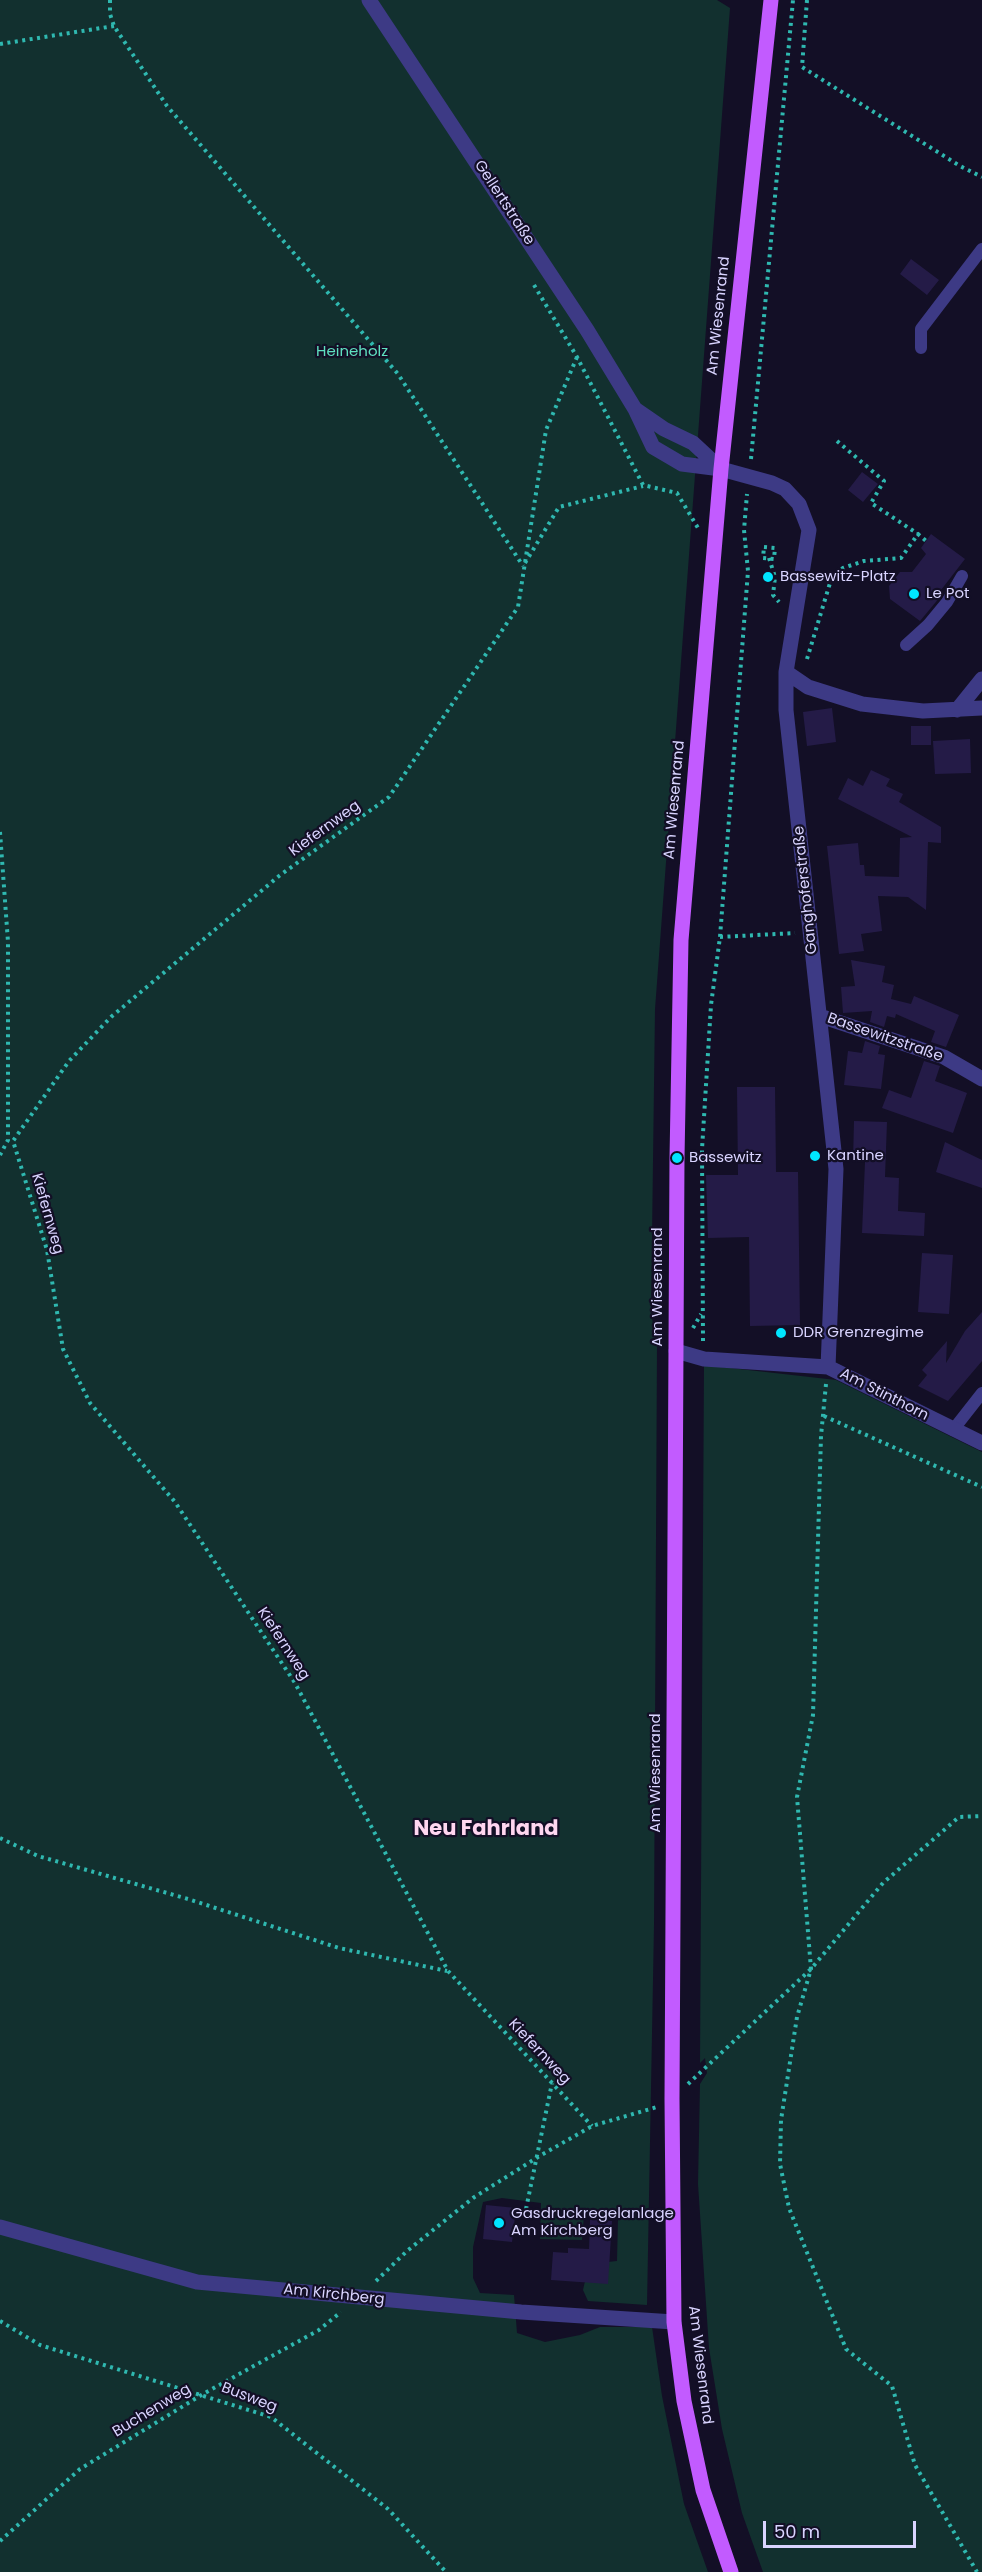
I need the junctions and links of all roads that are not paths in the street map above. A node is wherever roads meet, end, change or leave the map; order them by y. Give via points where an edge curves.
1 (369, 0) edge
2 (771, 0) edge
3 (982, 249) edge
4 (921, 348) dead end
5 (635, 408) junction
6 (721, 469) junction
7 (962, 576) dead end
8 (906, 645) dead end
9 (786, 672) junction
10 (982, 679) edge
11 (982, 708) edge
12 (957, 710) junction
13 (820, 1016) junction
14 (982, 1079) edge
15 (676, 1351) junction
16 (828, 1367) junction
17 (982, 1394) edge
18 (953, 1430) junction
19 (982, 1443) edge
20 (0, 2227) edge
21 (674, 2322) junction
22 (731, 2572) edge

1 - 5 street, Gellertstraße
2 - 6 main road, Am Wiesenrand
3 - 4 lane via 921,330
5 - 6 street, Gellertstraße via 693,443
5 - 6 street, Gellertstraße via 653,447 682,464
6 - 9 street, Ganghoferstraße via 772,483 791,494 806,515 809,530
6 - 15 main road, Am Wiesenrand via 681,940
7 - 8 lane via 947,602
9 - 12 street via 808,687 862,704 902,710
9 - 13 street, Ganghoferstraße via 786,710
10 - 12 street
11 - 12 street
13 - 14 street, Bassewitzstraße via 944,1057
13 - 16 street, Ganghoferstraße via 836,1169
15 - 16 street, Am Stinthorn via 704,1359
15 - 21 main road, Am Wiesenrand
16 - 18 street, Am Stinthorn
17 - 18 lane
18 - 19 street, Am Stinthorn
20 - 21 street, Am Kirchberg via 197,2282
21 - 22 main road, Am Wiesenrand via 684,2401 703,2490

